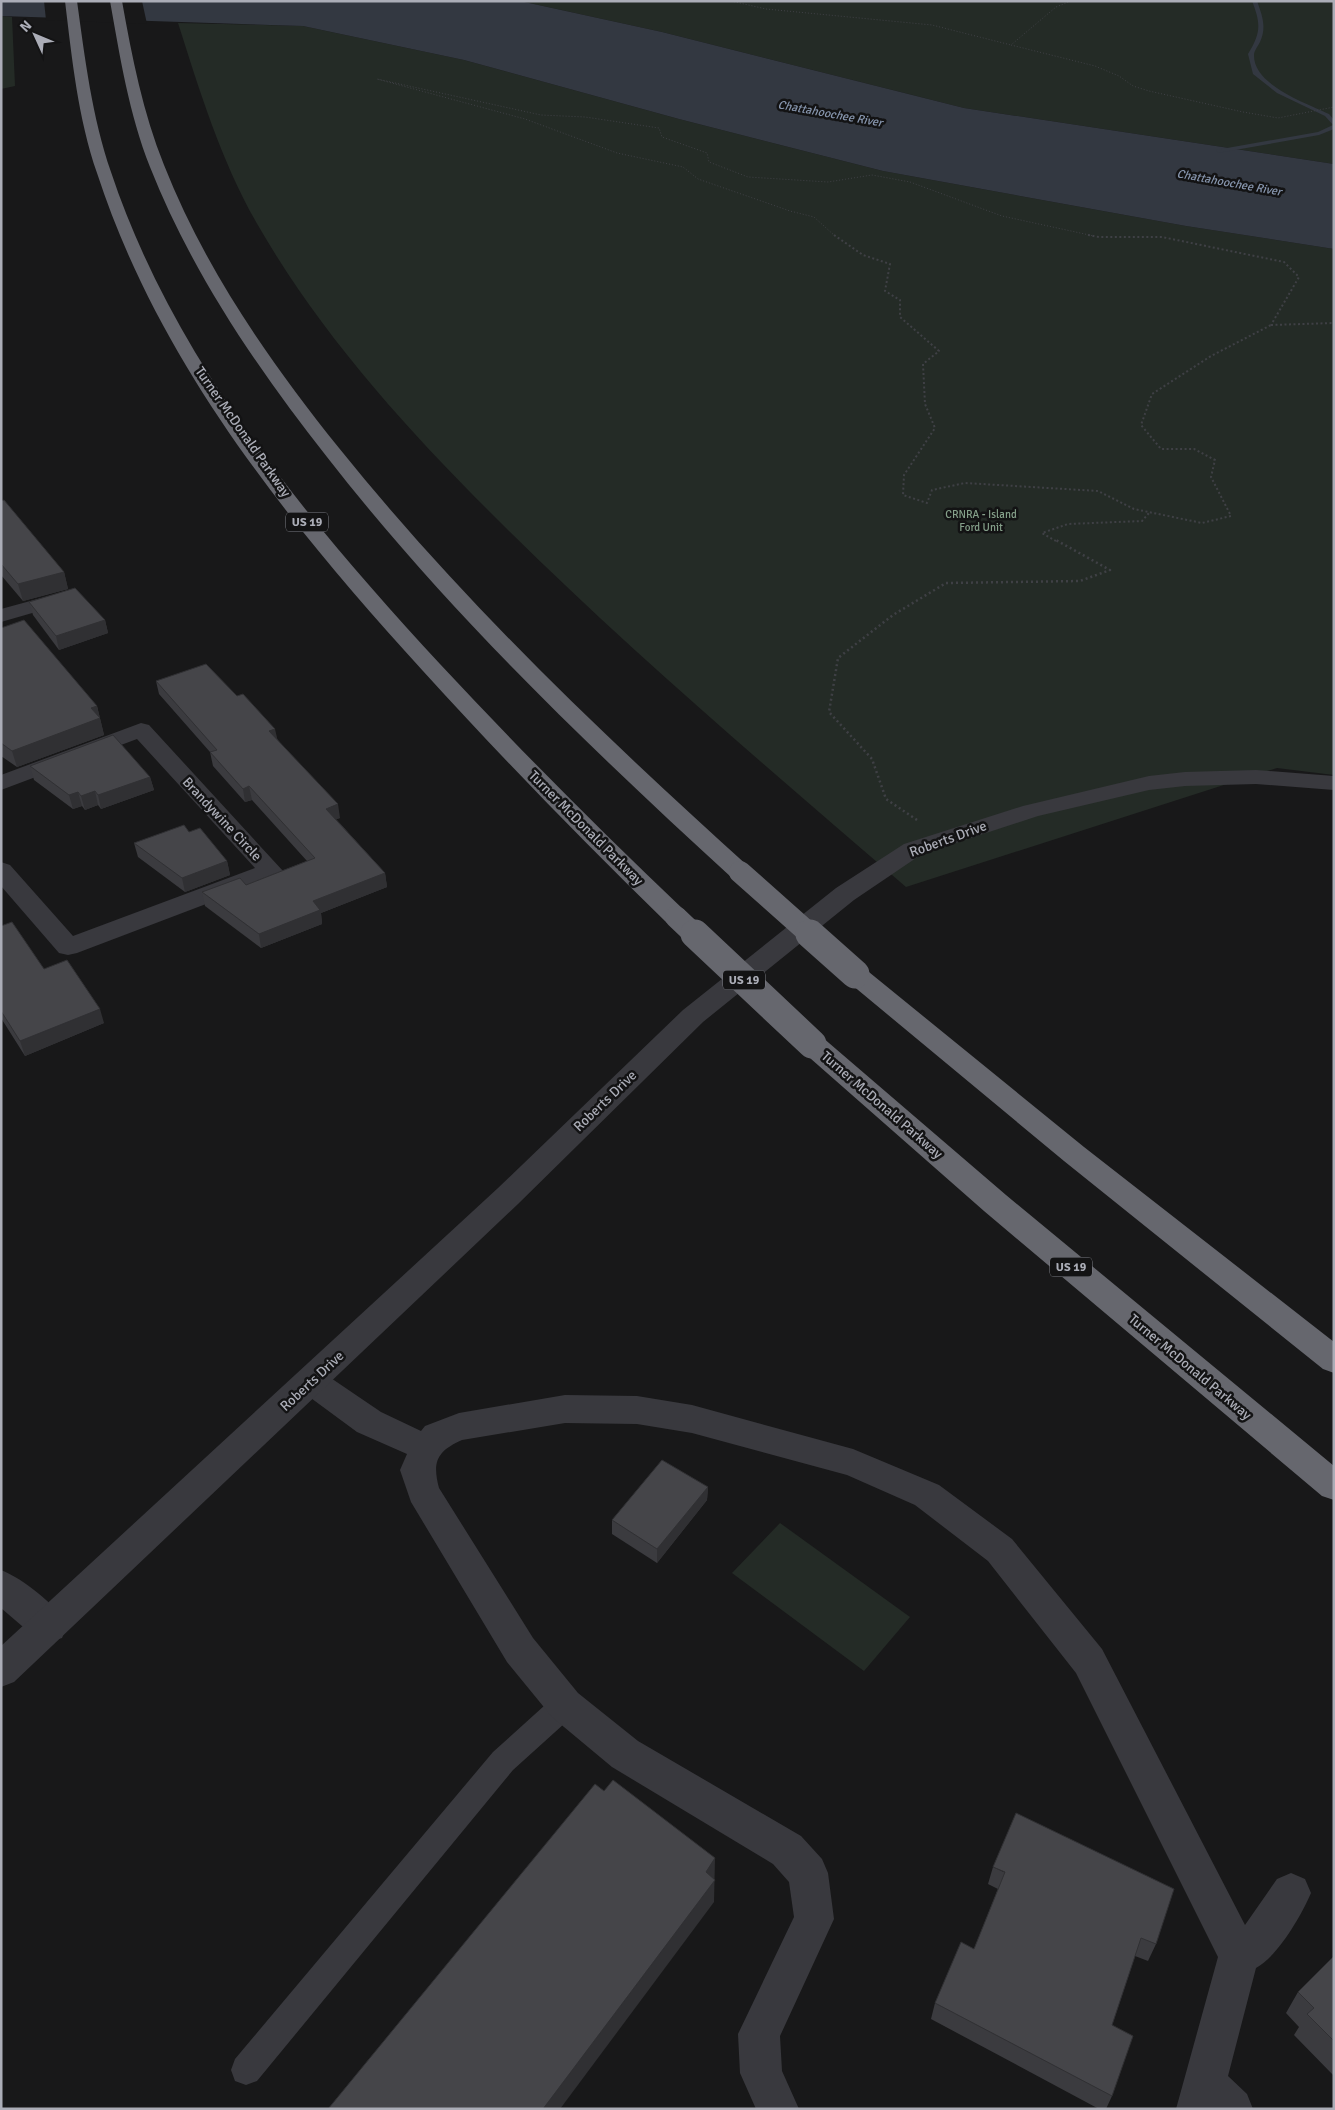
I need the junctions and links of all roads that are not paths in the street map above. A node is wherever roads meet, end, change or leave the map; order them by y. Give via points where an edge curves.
1 (71, 1) edge
2 (116, 1) edge
3 (69, 597) edge
4 (1, 616) edge
5 (1, 783) edge
6 (1334, 783) edge
7 (1, 870) edge
8 (1334, 1360) edge
9 (311, 1381) junction
10 (426, 1448) junction
11 (1334, 1486) edge
12 (1, 1586) edge
13 (50, 1626) junction
14 (1, 1670) edge
15 (565, 1704) junction
16 (1291, 1893) dead end
17 (1239, 1955) junction
18 (246, 2070) dead end
19 (1212, 2100) edge
20 (778, 2109) edge

1 - 11 highway, Turner McDonald Parkway / US 19, bridge via 84,101 95,146 122,222 164,310 229,416 290,500 388,620 527,770 676,917 812,1044 1010,1216
2 - 8 highway, bridge via 140,119 165,188 220,293 279,383 367,495 478,620 627,768 855,974
3 - 4 street
5 - 7 street, Brandywine Circle via 141,730 271,871 68,947
6 - 9 street, Roberts Drive via 1256,777 1185,779 1149,784 1031,811 913,849 845,894 693,1016
9 - 10 street via 369,1422
9 - 13 street, Roberts Drive
10 - 15 street via 417,1470 423,1492 520,1650
10 - 17 street via 437,1436 459,1427 565,1409 637,1410 692,1419 853,1463 927,1495 1000,1550 1088,1661
12 - 13 street
13 - 14 street, Roberts Drive
15 - 18 lane via 503,1761
15 - 20 street via 625,1754 787,1850 808,1873 814,1919 759,2034 761,2074
16 - 17 street via 1254,1947
17 - 19 street

